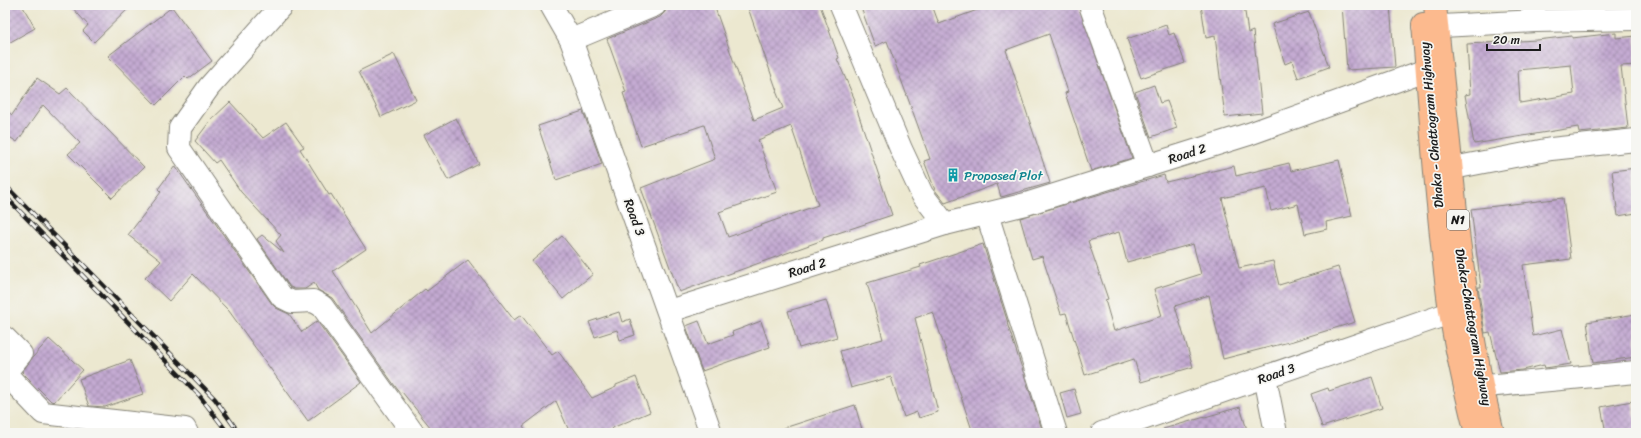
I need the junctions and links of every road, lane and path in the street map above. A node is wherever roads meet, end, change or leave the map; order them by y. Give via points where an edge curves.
1 (282, 5) edge
2 (551, 5) edge
3 (655, 5) edge
4 (841, 5) edge
5 (1090, 5) edge
6 (1421, 5) edge
7 (1435, 5) edge
8 (1534, 13) edge
9 (1636, 19) edge
10 (1430, 27) junction
11 (571, 40) junction
12 (1426, 70) junction
13 (1636, 140) edge
14 (1148, 166) junction
15 (1453, 168) junction
16 (987, 214) junction
17 (945, 224) junction
18 (668, 311) junction
19 (1450, 313) junction
20 (5, 338) edge
21 (1636, 372) edge
22 (1265, 377) junction
23 (1473, 387) junction
24 (187, 433) edge
25 (414, 433) edge
26 (711, 433) edge
27 (1056, 433) edge
28 (1102, 433) edge
29 (1276, 433) edge
30 (1476, 433) edge
31 (1494, 433) edge

1 - 25 street via 209,87 180,128 179,148 282,297 292,302 313,301 322,306
2 - 11 street, Road 3
3 - 11 street
4 - 17 street via 900,149 922,194
5 - 14 street
6 - 10 highway, Dhaka - Chattogram Highway / N1
7 - 10 highway, Dhaka-Chattogram Highway / N1
8 - 9 street
8 - 10 street
10 - 12 highway, Dhaka - Chattogram Highway / N1
10 - 15 highway, Dhaka-Chattogram Highway / N1
11 - 18 street, Road 3
12 - 14 street, Road 2 via 1249,134
12 - 19 highway, Dhaka - Chattogram Highway / N1
13 - 15 street via 1551,149
14 - 16 street, Road 2
15 - 23 highway, Dhaka-Chattogram Highway / N1 via 1459,241 1468,304
16 - 17 street, Road 2
16 - 27 street
17 - 18 street, Road 2
18 - 26 street, Road 3
19 - 22 street, Road 3
19 - 23 highway, Dhaka - Chattogram Highway / N1
20 - 24 street via 21,354 5,373 43,413 185,429
21 - 23 street
22 - 28 street, Road 3
22 - 29 street
23 - 30 highway, Dhaka - Chattogram Highway / N1
23 - 31 highway, Dhaka-Chattogram Highway / N1

